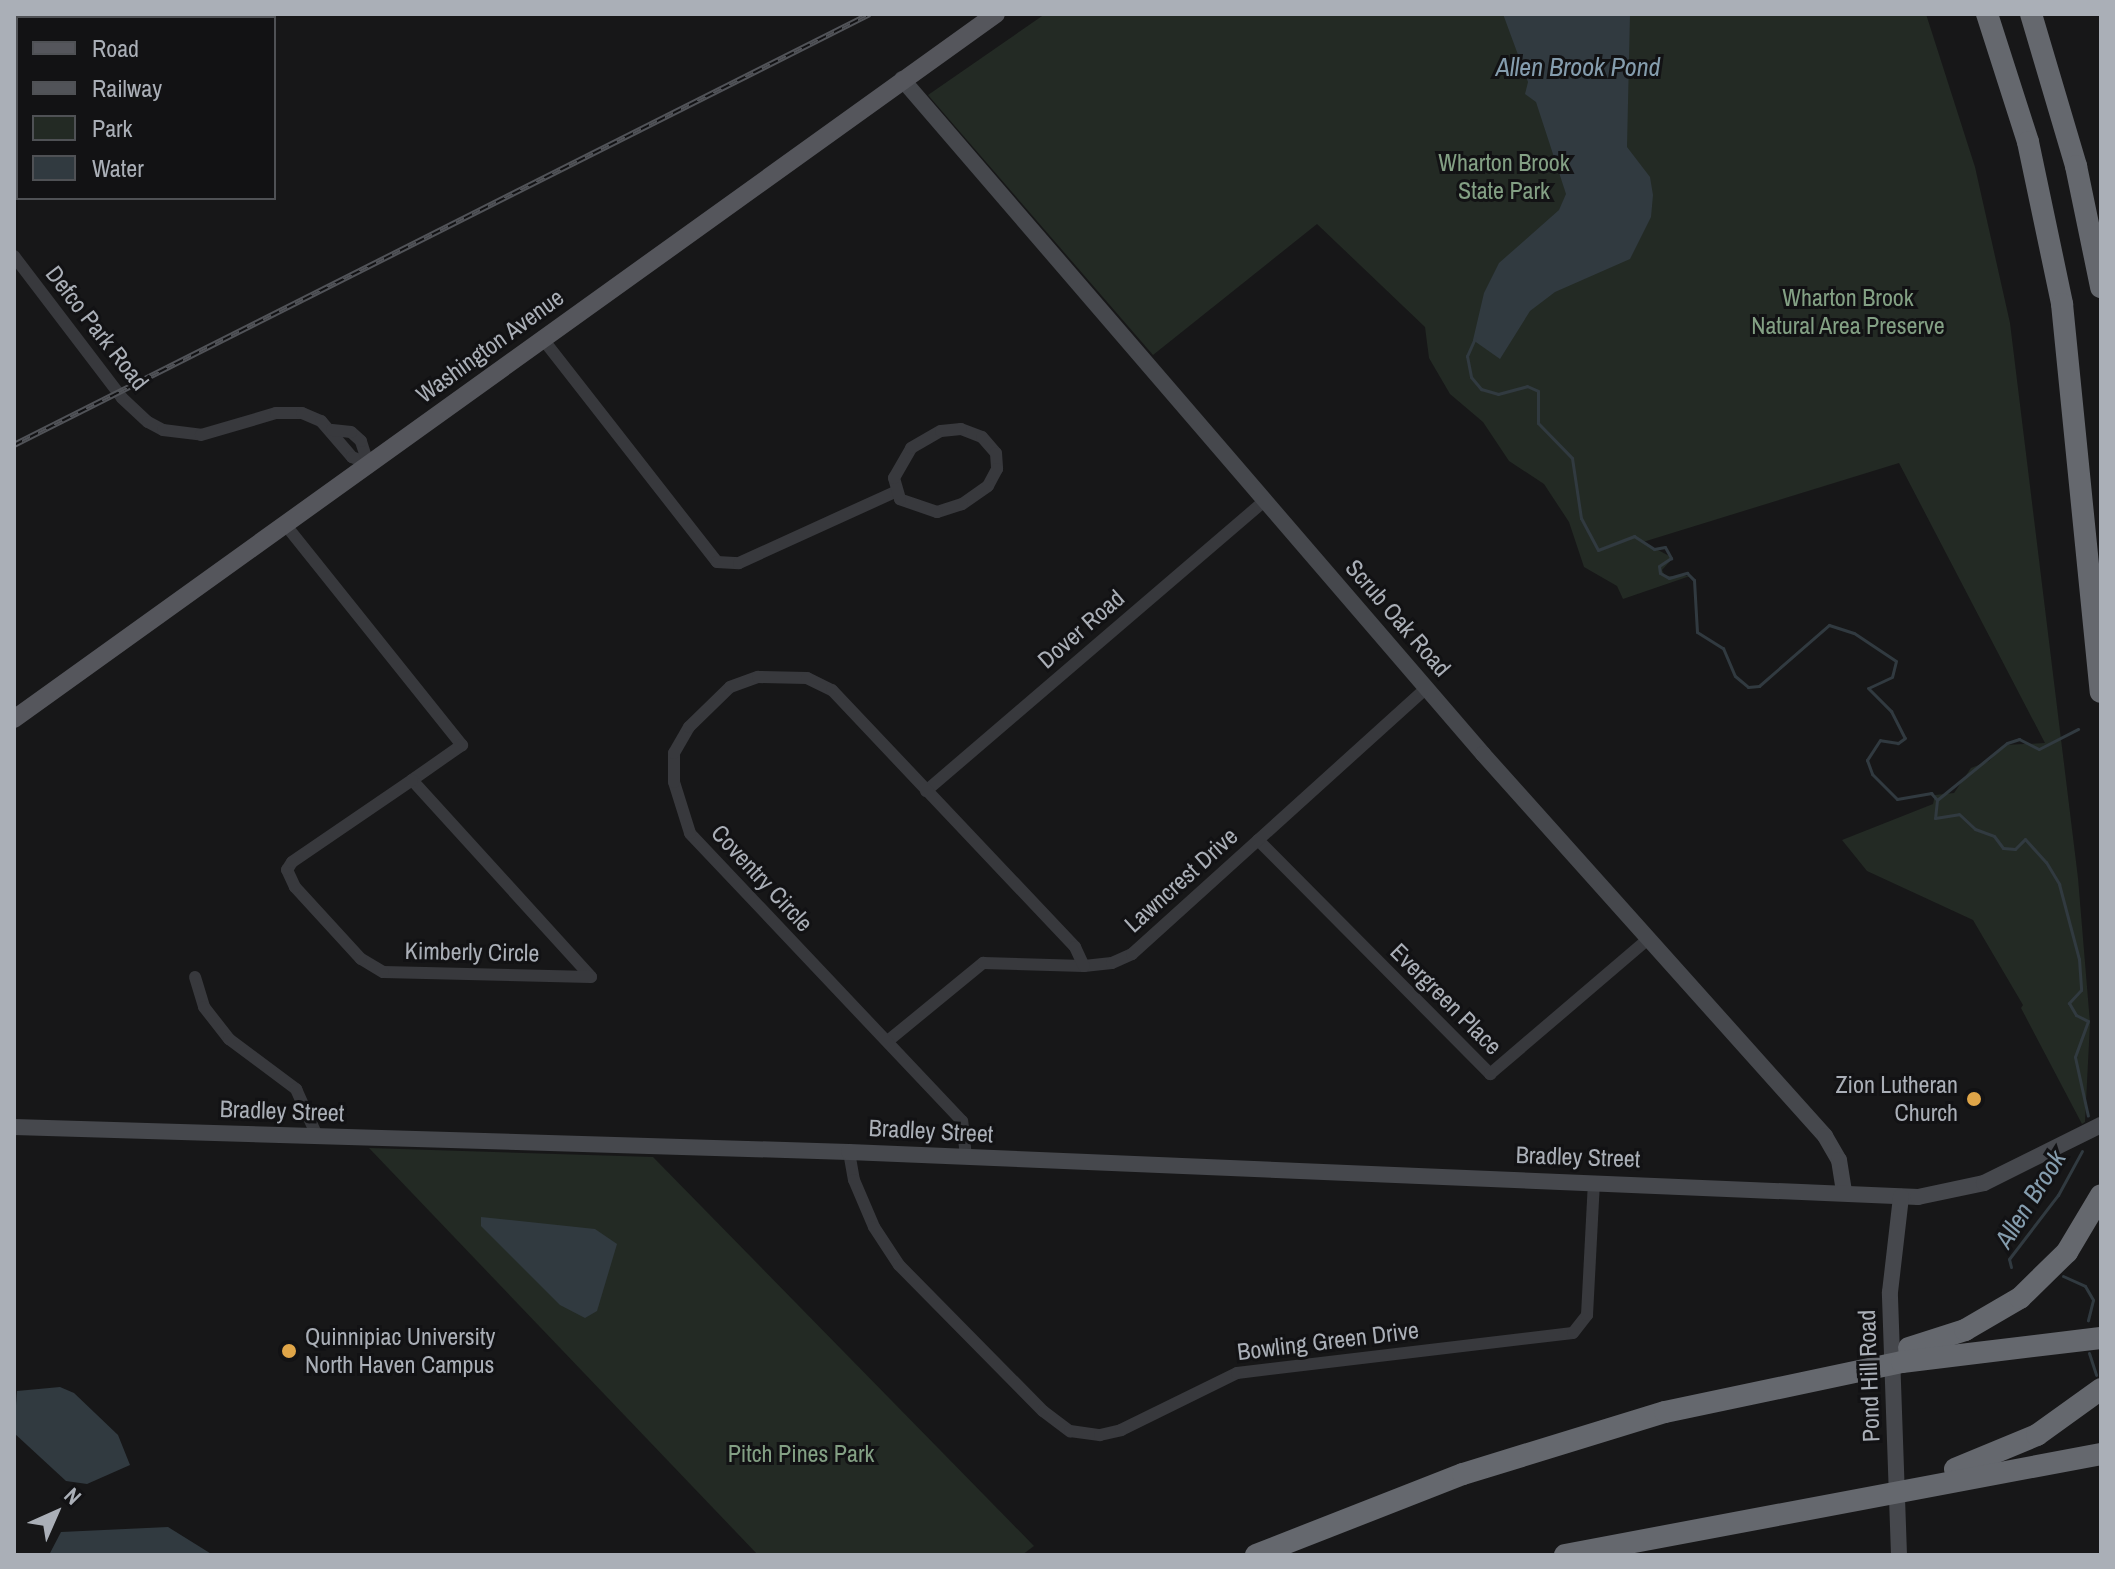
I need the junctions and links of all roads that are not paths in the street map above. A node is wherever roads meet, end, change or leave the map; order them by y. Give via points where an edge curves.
1 (996, 14) edge
2 (1987, 14) edge
3 (2031, 14) edge
4 (902, 79) junction
5 (14, 256) edge
6 (2101, 287) edge
7 (542, 338) junction
8 (368, 463) junction
9 (895, 492) junction
10 (1265, 500) junction
11 (284, 523) junction
12 (1426, 688) junction
13 (2101, 692) edge
14 (14, 719) edge
15 (412, 780) junction
16 (926, 791) junction
17 (1258, 840) junction
18 (1649, 938) junction
19 (1084, 966) junction
20 (195, 977) dead end
21 (889, 1040) junction
22 (2101, 1125) edge
23 (14, 1127) edge
24 (317, 1136) junction
25 (849, 1152) junction
26 (966, 1157) junction
27 (1594, 1182) junction
28 (1844, 1193) junction
29 (2101, 1195) edge
30 (1901, 1197) junction
31 (2101, 1338) edge
32 (1891, 1358) junction
33 (2101, 1389) edge
34 (2101, 1454) edge
35 (1902, 1491) junction
36 (1256, 1555) edge
37 (1565, 1555) edge
38 (1899, 1555) edge

1 - 4 main road, Washington Avenue
2 - 13 highway via 2028,142 2059,282 2079,427
3 - 6 highway via 2072,151
4 - 7 main road, Washington Avenue
4 - 10 street, Scrub Oak Road
5 - 8 street, Defco Park Road via 134,411 163,430 219,432 290,412 313,417 332,430 352,457
7 - 8 main road, Washington Avenue
7 - 9 street via 717,562 739,563
8 - 11 main road, Washington Avenue
9 - 9 street via 907,505 947,510 988,486 997,469 996,453 972,432 928,436 904,457 894,478
10 - 12 street, Scrub Oak Road
10 - 16 street, Dover Road
11 - 14 main road, Washington Avenue
11 - 15 street, Kimberly Circle via 462,745
12 - 17 street, Lawncrest Drive
12 - 18 street, Scrub Oak Road
15 - 15 street, Kimberly Circle via 443,815 591,977 383,972 361,959 314,908 290,879 292,862
16 - 19 street, Coventry Circle via 1075,947
16 - 21 street, Coventry Circle via 832,690 781,674 730,687 689,727 674,753 674,782 690,833
17 - 18 street, Evergreen Place via 1490,1074
17 - 19 street, Lawncrest Drive via 1132,954
18 - 28 street, Scrub Oak Road via 1828,1140 1839,1160
19 - 21 street, Lawncrest Drive via 983,963
20 - 24 street via 204,1007 229,1039 296,1089
21 - 26 street, Coventry Circle via 962,1121
22 - 30 street via 1972,1187
23 - 24 street, Bradley Street
24 - 25 street, Bradley Street
25 - 26 street, Bradley Street
25 - 27 street, Bowling Green Drive via 854,1180 874,1227 899,1265 1043,1411 1070,1431 1100,1435 1121,1430 1237,1373 1573,1333 1587,1315
26 - 27 street, Bradley Street
27 - 28 street, Bradley Street
28 - 30 street
29 - 32 highway via 2067,1252 2020,1298 1965,1330
30 - 38 street, Pond Hill Road via 1890,1292
31 - 32 highway
32 - 36 highway via 1691,1406 1508,1459
33 - 35 highway via 2021,1443
34 - 35 highway
35 - 37 highway

